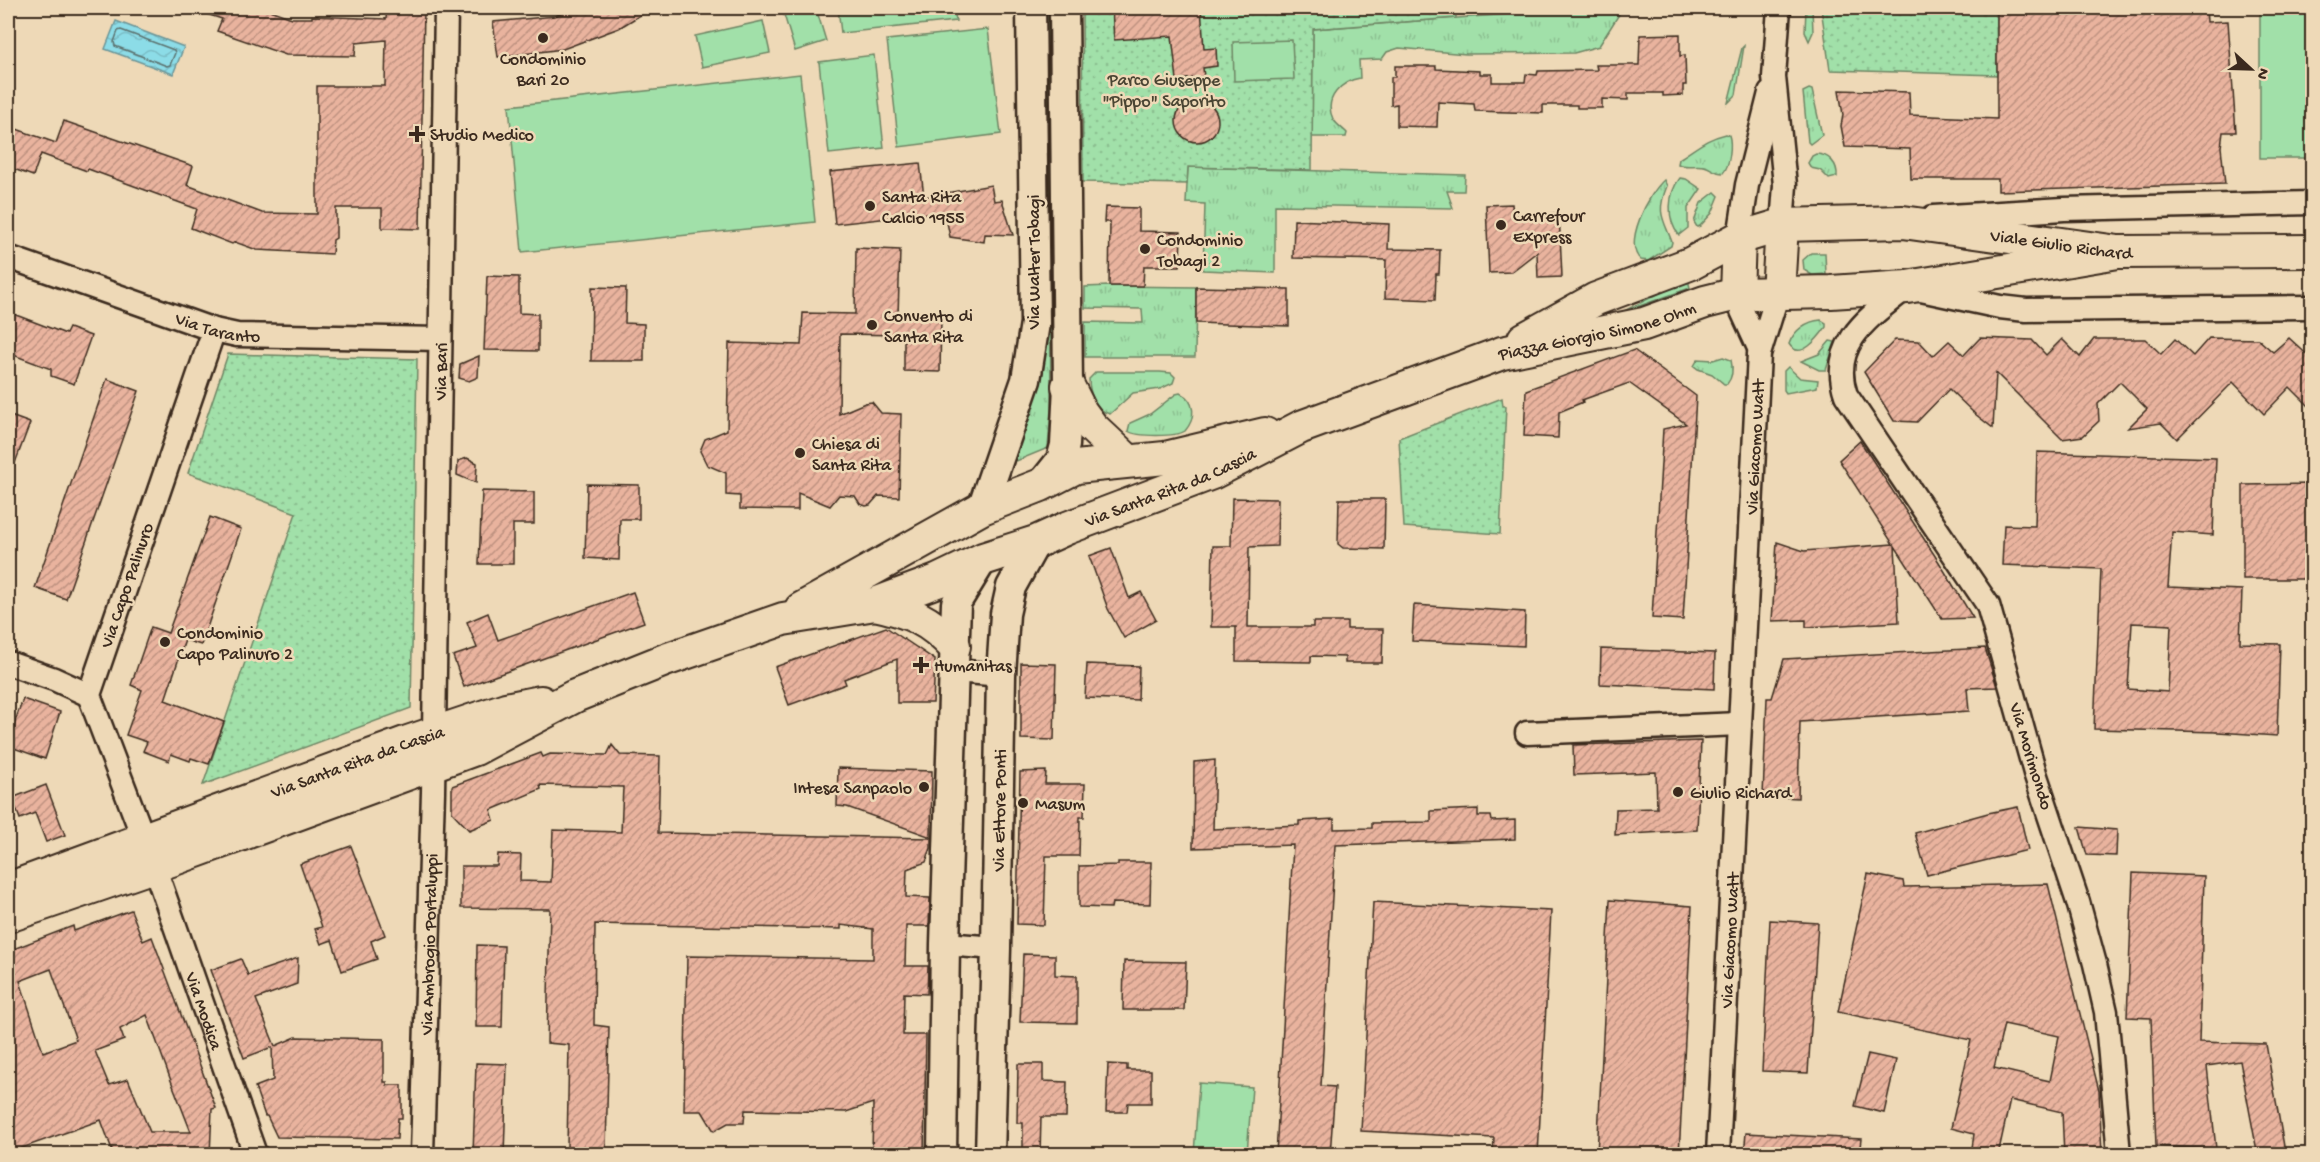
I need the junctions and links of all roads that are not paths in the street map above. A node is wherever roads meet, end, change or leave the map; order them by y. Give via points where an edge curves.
1 (446, 8) edge
2 (1031, 8) edge
3 (1064, 8) edge
4 (1779, 8) edge
5 (1774, 77) junction
6 (2313, 203) edge
7 (1903, 222) junction
8 (1782, 225) junction
9 (1738, 238) junction
10 (2313, 251) edge
11 (2118, 252) junction
12 (8, 257) edge
13 (1907, 287) junction
14 (1778, 293) junction
15 (1737, 294) junction
16 (2313, 307) edge
17 (214, 330) junction
18 (440, 339) junction
19 (1759, 348) junction
20 (1502, 352) junction
21 (1068, 386) junction
22 (1301, 428) junction
23 (1128, 461) junction
24 (1041, 485) junction
25 (982, 508) junction
26 (1036, 542) junction
27 (983, 559) junction
28 (875, 604) junction
29 (783, 619) junction
30 (955, 659) junction
31 (8, 663) edge
32 (1001, 675) junction
33 (89, 694) junction
34 (1740, 724) junction
35 (1527, 733) dead end
36 (433, 749) junction
37 (148, 853) junction
38 (8, 889) edge
39 (8, 916) edge
40 (945, 944) junction
41 (996, 948) junction
42 (255, 1155) edge
43 (422, 1155) edge
44 (942, 1155) edge
45 (990, 1155) edge
46 (1718, 1155) edge
47 (2119, 1155) edge

1 - 18 street, Via Bari
2 - 25 street, Via Walter Tobagi via 1035,323 1026,380
3 - 21 street, Via Walter Tobagi
4 - 5 street
5 - 8 street via 1785,185
5 - 9 street via 1747,184
6 - 7 street, Viale Giulio Richard via 2064,209
7 - 8 main road, Piazza Giorgio Simone Ohm
7 - 11 main road, Viale Giulio Richard
8 - 9 main road, Piazza Giorgio Simone Ohm
8 - 14 main road
9 - 15 main road
9 - 20 main road, Piazza Giorgio Simone Ohm via 1692,263 1596,299
10 - 11 main road
11 - 13 main road, Viale Giulio Richard
12 - 17 street, Via Taranto
13 - 14 main road, Piazza Giorgio Simone Ohm
13 - 16 street via 2026,310
13 - 47 street, Via Morimondo via 1851,338 1840,369 1846,395 1988,605 2095,964 2107,1023
14 - 15 main road, Piazza Giorgio Simone Ohm
14 - 19 street
15 - 19 street
15 - 20 main road, Piazza Giorgio Simone Ohm via 1644,324
17 - 18 street, Via Taranto via 259,336
17 - 33 street, Via Capo Palinuro
18 - 36 street, Via Bari
19 - 34 street, Via Giacomo Watt
20 - 22 main road, Via Santa Rita da Cascia
21 - 23 main road, Via Walter Tobagi via 1092,427
21 - 24 street, Via Walter Tobagi via 1061,460
22 - 23 main road, Via Santa Rita da Cascia via 1165,458
22 - 26 main road, Via Santa Rita da Cascia via 1212,473
23 - 24 main road, Via Santa Rita da Cascia via 1076,468
24 - 25 main road, Via Santa Rita da Cascia
24 - 26 main road via 1043,518
25 - 27 main road via 979,533
25 - 29 main road, Via Santa Rita da Cascia
26 - 27 main road, Via Santa Rita da Cascia
26 - 32 street, Via Ettore Ponti via 1011,587
27 - 28 main road, Via Santa Rita da Cascia
27 - 30 street via 956,603
28 - 29 main road, Via Santa Rita da Cascia
28 - 30 main road via 902,609 927,621
29 - 36 main road, Via Santa Rita da Cascia via 575,696 506,709
30 - 32 street
30 - 40 street
31 - 33 street
32 - 41 street, Via Ettore Ponti
33 - 37 street
34 - 35 street
34 - 46 street, Via Giacomo Watt
36 - 37 main road, Via Santa Rita da Cascia
36 - 43 street, Via Ambrogio Portaluppi
37 - 38 main road, Via Santa Rita da Cascia
37 - 39 main road, Via Santa Rita da Cascia
37 - 42 street, Via Modica
40 - 41 street
40 - 44 street
41 - 45 street, Via Ettore Ponti

